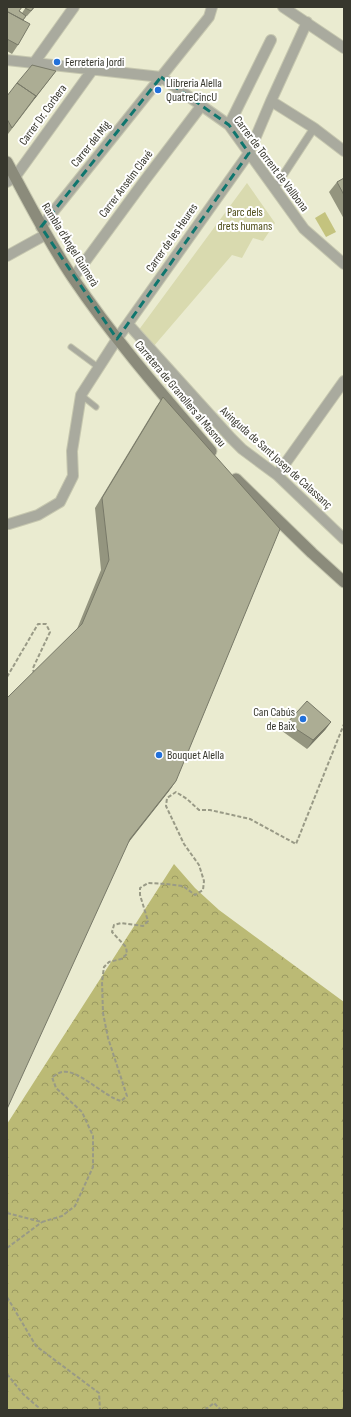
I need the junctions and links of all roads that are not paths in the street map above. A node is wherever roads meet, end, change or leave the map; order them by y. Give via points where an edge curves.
1 (74, 7) edge
2 (212, 7) edge
3 (283, 7) edge
4 (307, 22) junction
5 (271, 40) dead end
6 (344, 48) edge
7 (7, 60) edge
8 (34, 63) junction
9 (93, 69) junction
10 (161, 77) junction
11 (270, 101) junction
12 (202, 105) junction
13 (228, 125) junction
14 (314, 128) junction
15 (344, 151) edge
16 (249, 153) junction
17 (7, 162) edge
18 (11, 180) edge
19 (274, 189) junction
20 (43, 231) junction
21 (7, 256) edge
22 (344, 264) edge
23 (73, 278) junction
24 (128, 324) junction
25 (117, 339) junction
26 (71, 347) dead end
27 (98, 367) junction
28 (344, 382) edge
29 (81, 395) junction
30 (96, 407) dead end
31 (216, 457) edge
32 (230, 473) edge
33 (277, 475) junction
34 (7, 524) edge
35 (344, 539) edge
36 (344, 582) edge

1 - 8 street
2 - 10 street, Carrer del Mig via 209,17
3 - 4 street
4 - 6 street
4 - 11 street, Carrer de les Heures
5 - 13 street
7 - 8 street, Carrer de Torrent de Vallbona
8 - 9 street, Carrer de Torrent de Vallbona
9 - 10 street, Carrer de Torrent de Vallbona
9 - 18 street, Carrer Dr. Corbera
10 - 12 street, Carrer de Torrent de Vallbona
10 - 20 street, Carrer del Mig
11 - 14 street
11 - 16 street, Carrer de les Heures
12 - 13 street, Carrer de Torrent de Vallbona
12 - 23 street, Carrer Anselm Clavé
13 - 16 street, Carrer de Torrent de Vallbona
14 - 15 street
14 - 19 street
16 - 19 street, Carrer de Torrent de Vallbona
16 - 24 street, Carrer de les Heures
17 - 18 main road, Rambla d'Àngel Guimerà
18 - 20 main road, Rambla d'Àngel Guimerà
19 - 22 street, Carrer de Torrent de Vallbona via 304,229
20 - 21 street
20 - 23 main road, Rambla d'Àngel Guimerà
23 - 25 main road, Rambla d'Àngel Guimerà
24 - 25 street, Carrer de les Heures
24 - 33 street, Avinguda de Sant Josep de Calassanç via 223,430 242,449
25 - 27 street, Carrer de les Heures
25 - 31 main road, Carretera de Granollers al Masnou
26 - 27 lane
27 - 29 street, Carrer de les Heures
28 - 33 street
29 - 30 lane
29 - 34 street via 72,451 73,476 60,502 38,515
32 - 36 main road
33 - 35 street, Avinguda de Sant Josep de Calassanç

